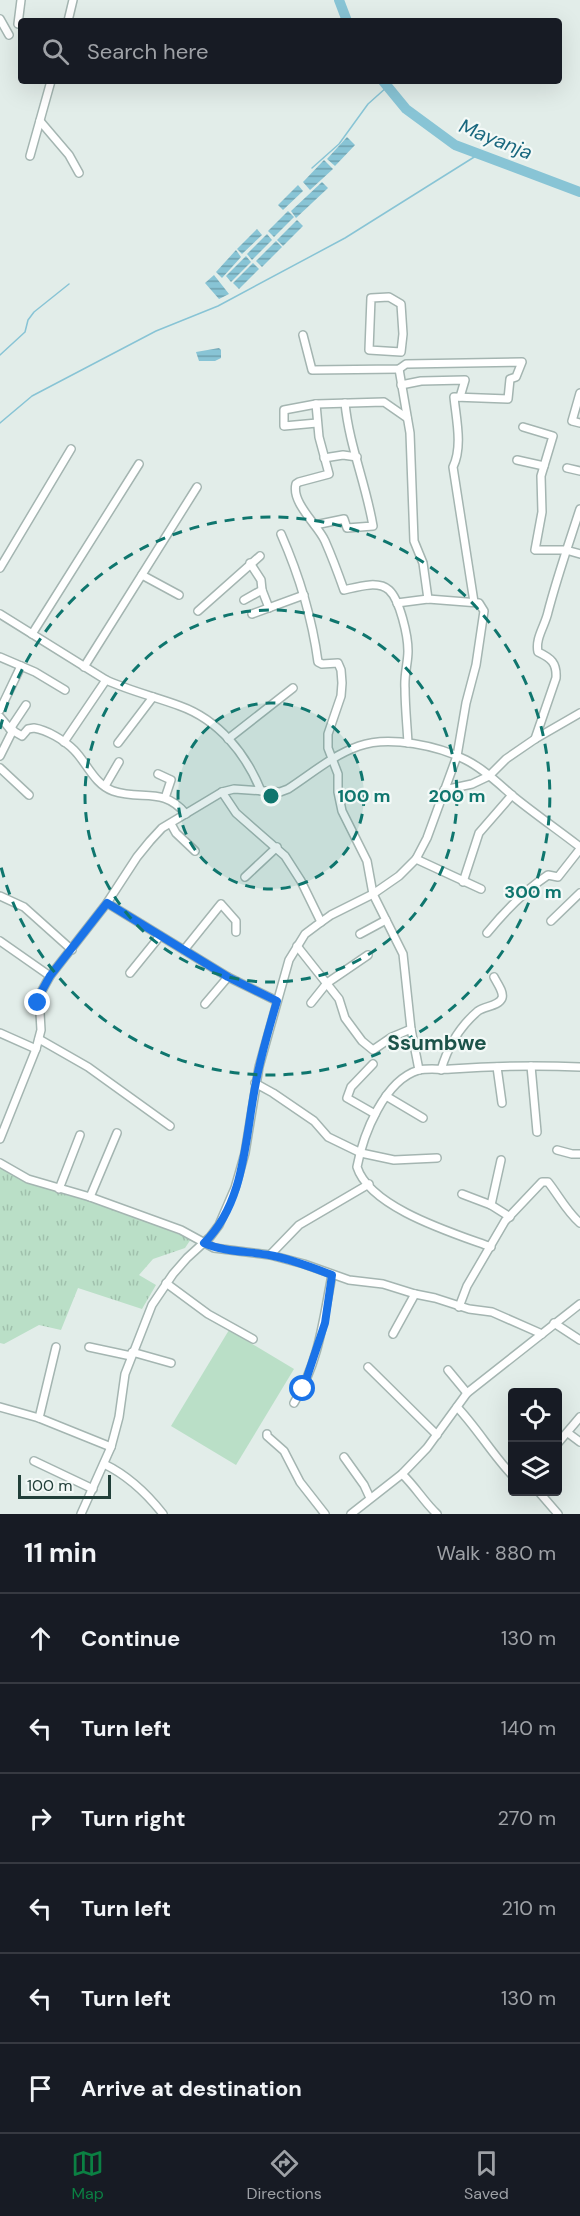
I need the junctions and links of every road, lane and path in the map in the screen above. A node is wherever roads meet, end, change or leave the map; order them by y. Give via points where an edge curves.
1 (21, 0) edge
2 (73, 0) edge
3 (19, 18) edge
4 (69, 18) edge
5 (0, 19) edge
6 (9, 35) dead end
7 (50, 84) edge
8 (40, 121) junction
9 (30, 156) dead end
10 (79, 173) dead end
11 (401, 315) joint
12 (303, 335) dead end
13 (399, 369) junction
14 (401, 385) junction
15 (580, 393) edge
16 (460, 397) junction
17 (345, 403) junction
18 (316, 404) junction
19 (407, 418) junction
20 (317, 423) junction
21 (580, 423) edge
22 (523, 427) dead end
23 (71, 449) dead end
24 (357, 457) junction
25 (324, 458) junction
26 (516, 460) dead end
27 (139, 464) dead end
28 (544, 466) junction
29 (567, 468) dead end
30 (580, 471) edge
31 (197, 487) dead end
32 (580, 509) edge
33 (315, 525) junction
34 (282, 534) dead end
35 (572, 535) junction
36 (580, 537) edge
37 (566, 550) junction
38 (580, 554) edge
39 (261, 556) dead end
40 (250, 562) junction
41 (0, 568) edge
42 (142, 575) junction
43 (262, 590) junction
44 (179, 595) dead end
45 (304, 595) junction
46 (428, 599) junction
47 (244, 600) dead end
48 (474, 602) junction
49 (397, 603) junction
50 (269, 608) junction
51 (198, 611) dead end
52 (0, 614) edge
53 (252, 614) dead end
54 (32, 634) junction
55 (0, 657) edge
56 (21, 666) junction
57 (84, 667) junction
58 (106, 680) junction
59 (294, 688) dead end
60 (65, 690) dead end
61 (153, 697) junction
62 (26, 705) dead end
63 (0, 710) edge
64 (580, 713) edge
65 (0, 717) edge
66 (12, 730) junction
67 (228, 739) junction
68 (535, 739) junction
69 (64, 742) junction
70 (118, 743) dead end
71 (408, 743) junction
72 (0, 756) edge
73 (457, 756) junction
74 (332, 760) junction
75 (119, 762) dead end
76 (0, 768) edge
77 (158, 774) dead end
78 (489, 776) junction
79 (105, 786) junction
80 (444, 790) junction
81 (261, 791) junction
82 (222, 792) junction
83 (29, 795) dead end
84 (512, 795) junction
85 (165, 798) junction
86 (186, 814) junction
87 (171, 824) junction
88 (278, 847) junction
89 (580, 848) edge
90 (195, 852) dead end
91 (416, 859) junction
92 (245, 876) dead end
93 (463, 882) junction
94 (481, 889) dead end
95 (580, 893) edge
96 (373, 894) junction
97 (0, 896) edge
98 (107, 903) junction
99 (386, 920) junction
100 (551, 921) dead end
101 (321, 922) junction
102 (236, 932) dead end
103 (488, 933) dead end
104 (360, 934) dead end
105 (160, 936) junction
106 (0, 941) edge
107 (297, 946) junction
108 (72, 950) junction
109 (184, 950) junction
110 (368, 955) dead end
111 (130, 973) dead end
112 (50, 976) junction
113 (228, 977) junction
114 (494, 977) dead end
115 (327, 983) junction
116 (277, 1001) junction
117 (311, 1003) dead end
118 (205, 1004) dead end
119 (411, 1029) junction
120 (0, 1033) edge
121 (39, 1039) junction
122 (36, 1049) junction
123 (373, 1064) dead end
124 (497, 1066) junction
125 (531, 1066) junction
126 (580, 1067) edge
127 (419, 1070) junction
128 (441, 1070) junction
129 (255, 1083) junction
130 (386, 1096) junction
131 (502, 1103) dead end
132 (375, 1114) junction
133 (423, 1118) dead end
134 (170, 1126) dead end
135 (537, 1132) dead end
136 (117, 1133) dead end
137 (80, 1136) dead end
138 (0, 1139) edge
139 (557, 1150) dead end
140 (361, 1152) junction
141 (580, 1154) edge
142 (437, 1158) dead end
143 (501, 1160) dead end
144 (0, 1163) edge
145 (369, 1184) junction
146 (59, 1188) junction
147 (462, 1194) dead end
148 (90, 1197) junction
149 (491, 1205) junction
150 (510, 1217) junction
151 (580, 1223) edge
152 (204, 1243) junction
153 (490, 1247) junction
154 (270, 1255) junction
155 (332, 1275) junction
156 (166, 1283) junction
157 (415, 1294) junction
158 (580, 1304) edge
159 (459, 1306) junction
160 (554, 1323) junction
161 (393, 1334) dead end
162 (542, 1334) junction
163 (254, 1339) dead end
164 (580, 1340) edge
165 (56, 1347) dead end
166 (89, 1347) dead end
167 (131, 1354) junction
168 (171, 1363) dead end
169 (368, 1367) dead end
170 (448, 1370) dead end
171 (467, 1393) junction
172 (294, 1403) dead end
173 (0, 1407) edge
174 (457, 1407) junction
175 (39, 1418) junction
176 (580, 1418) edge
177 (568, 1433) junction
178 (267, 1434) dead end
179 (436, 1435) junction
180 (559, 1442) edge
181 (580, 1442) edge
182 (111, 1447) junction
183 (344, 1457) dead end
184 (34, 1461) dead end
185 (104, 1464) junction
186 (508, 1469) edge
187 (402, 1474) junction
188 (93, 1489) junction
189 (543, 1496) edge
190 (370, 1498) junction
191 (81, 1514) edge
192 (163, 1514) edge
193 (325, 1514) edge
194 (351, 1514) edge
195 (437, 1514) edge
196 (558, 1514) edge

1 - 3 street
2 - 4 street
5 - 6 street
7 - 8 street
8 - 9 street
8 - 10 street
11 - 11 street via 401,352 369,350 371,298 389,297 401,304
12 - 13 street via 312,370
13 - 14 street
13 - 16 street via 406,364 522,362 516,377 510,379 508,399
14 - 16 street via 465,380
14 - 19 street
15 - 21 street via 572,421
16 - 48 street via 454,397 458,447 453,467
17 - 18 street
17 - 19 street via 384,402
17 - 24 street via 348,431
18 - 20 street
18 - 20 street via 284,410 284,426
19 - 46 street via 414,541 423,563
20 - 25 street
22 - 28 street via 553,436
23 - 41 street
24 - 25 street
24 - 33 street via 373,526 347,528 344,519
25 - 33 street via 329,474 299,482 295,489
26 - 28 street
27 - 54 street
28 - 37 street via 535,550
29 - 30 street
31 - 42 street
32 - 35 street
33 - 49 street via 325,540 344,590 381,586 389,590
34 - 45 street
35 - 36 street
35 - 37 street
37 - 38 street
37 - 68 street via 537,640 538,652 557,668
39 - 40 street
40 - 43 street via 261,580
40 - 51 street
42 - 44 street
42 - 57 street
43 - 47 street
43 - 50 street
45 - 50 street
45 - 74 street via 318,662 338,663 341,670 341,696 328,735
46 - 48 street
46 - 49 street
48 - 73 street via 484,611
49 - 71 street via 408,652
50 - 53 street
52 - 54 street
54 - 57 street
55 - 56 street
56 - 60 street
56 - 63 street
57 - 58 street
58 - 61 street
58 - 69 street
59 - 67 street
61 - 67 street via 202,716
61 - 70 street
62 - 66 street
64 - 68 street
65 - 66 street
66 - 69 street via 22,736 28,729 40,729
66 - 72 street
67 - 81 street via 252,770
68 - 78 street
69 - 79 street
71 - 73 street
71 - 74 street via 370,743
73 - 78 street
73 - 80 street
74 - 81 street via 288,789
74 - 96 street via 338,774 342,811 367,861
75 - 79 street
76 - 83 street
77 - 85 street via 171,780
78 - 80 street
78 - 84 street
79 - 85 street via 112,791
80 - 91 street
81 - 82 street
82 - 86 street
82 - 88 street via 236,813
84 - 89 street
84 - 93 street via 479,833
85 - 86 street
86 - 87 street
87 - 90 street
87 - 98 street via 162,828 137,857
88 - 92 street
88 - 101 street via 301,881
89 - 103 street via 558,877 548,875 541,880 506,910
91 - 93 street
91 - 96 street
93 - 94 street
95 - 100 street
96 - 99 street
96 - 101 street
97 - 108 street via 24,907
98 - 105 street
98 - 108 street
99 - 104 street
99 - 119 street via 403,954
101 - 107 street
102 - 109 street via 236,921 221,903
105 - 109 street
105 - 111 street
106 - 112 street
107 - 115 street
107 - 116 street
108 - 112 street
109 - 113 street
110 - 115 street
112 - 121 street via 39,996
113 - 116 street
113 - 118 street
114 - 128 street via 502,999 479,1010 458,1032
115 - 117 street
115 - 119 street via 339,999 345,1018 373,1050
116 - 129 street
119 - 127 street
120 - 122 street
121 - 122 street
121 - 134 street via 88,1067
122 - 138 street
123 - 132 street via 346,1098
124 - 125 street
124 - 128 street
124 - 131 street
125 - 126 street
125 - 135 street
127 - 128 street
127 - 130 street
129 - 140 street via 314,1121 328,1137
129 - 152 street via 240,1174 219,1225
130 - 132 street
130 - 133 street
132 - 140 street
136 - 148 street
137 - 146 street
139 - 141 street
140 - 142 street via 394,1160
140 - 145 street via 357,1167
143 - 149 street
144 - 146 street via 28,1179
145 - 153 street via 393,1206
145 - 154 street via 299,1225
146 - 148 street
147 - 149 street
148 - 152 street via 181,1230
149 - 150 street
150 - 151 street via 545,1181
150 - 153 street
152 - 154 street via 225,1250
152 - 156 street
153 - 159 street
154 - 155 street
155 - 157 street
155 - 172 street via 320,1340
156 - 163 street via 208,1314
156 - 167 street
157 - 159 street
157 - 161 street
158 - 160 street
159 - 162 street via 492,1312
160 - 162 street
160 - 164 street
162 - 171 street
165 - 175 street
166 - 167 street
167 - 168 street
167 - 182 street
169 - 179 street
170 - 171 street
171 - 174 street
173 - 175 street
174 - 179 street
174 - 186 street
175 - 182 street
176 - 177 street
177 - 180 street
177 - 181 street
178 - 193 street via 284,1451 300,1482
179 - 187 street
182 - 185 street
183 - 190 street
184 - 188 street
185 - 188 street
185 - 192 street via 153,1501
187 - 190 street
187 - 195 street
188 - 191 street
189 - 196 street
190 - 194 street

